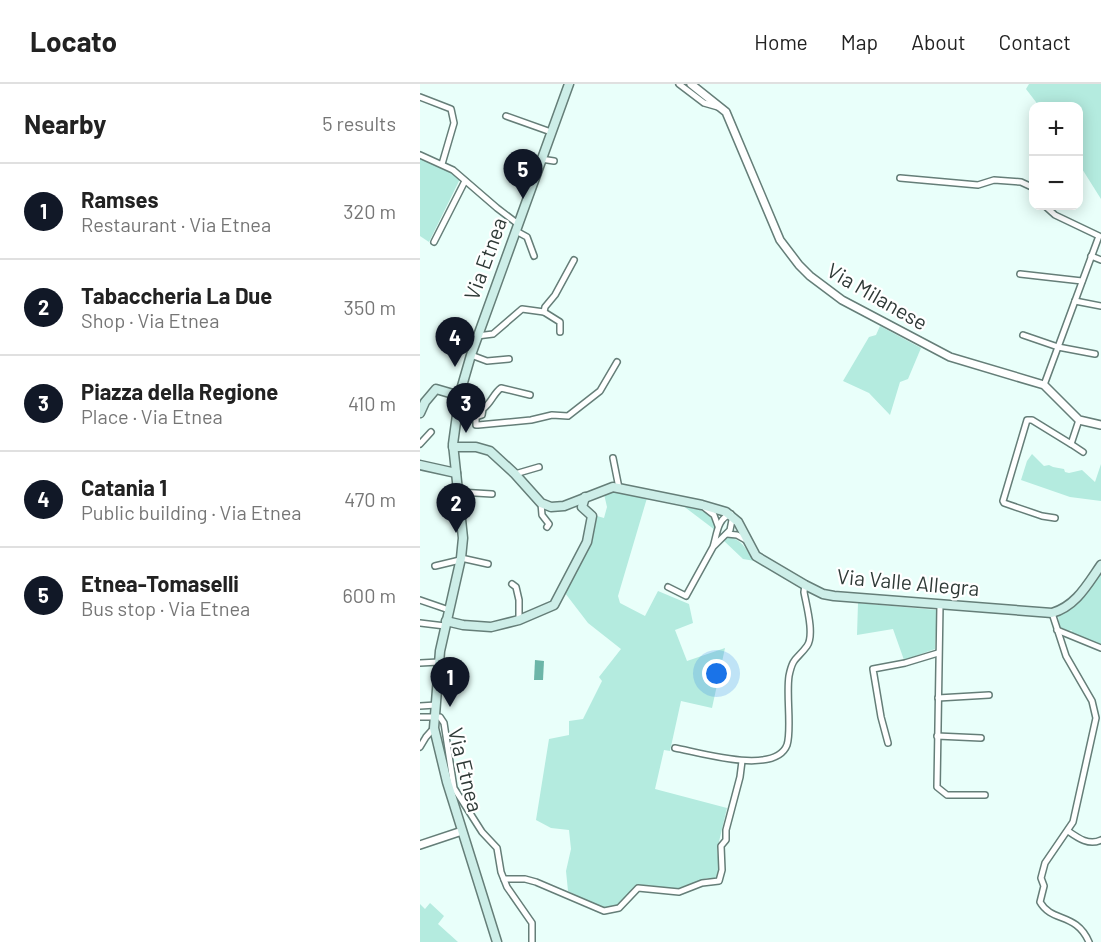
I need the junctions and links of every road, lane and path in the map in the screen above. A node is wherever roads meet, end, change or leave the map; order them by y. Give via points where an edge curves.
1 (569, 84) edge
2 (678, 84) edge
3 (691, 84) edge
4 (420, 97) edge
5 (722, 107) junction
6 (506, 116) dead end
7 (551, 132) junction
8 (420, 155) edge
9 (541, 159) junction
10 (554, 161) dead end
11 (442, 164) junction
12 (900, 178) dead end
13 (465, 181) junction
14 (1029, 186) edge
15 (1049, 210) edge
16 (517, 227) junction
17 (434, 242) dead end
18 (534, 256) dead end
19 (1091, 256) junction
20 (574, 260) dead end
21 (1101, 260) edge
22 (1020, 274) dead end
23 (1082, 281) junction
24 (1075, 301) junction
25 (1101, 306) edge
26 (544, 312) junction
27 (560, 332) dead end
28 (1023, 335) dead end
29 (477, 336) junction
30 (1058, 347) junction
31 (1095, 354) dead end
32 (471, 355) junction
33 (509, 359) dead end
34 (617, 362) dead end
35 (1044, 386) junction
36 (530, 395) dead end
37 (460, 396) junction
38 (420, 413) edge
39 (457, 416) junction
40 (476, 417) junction
41 (1079, 420) junction
42 (1101, 424) edge
43 (431, 432) dead end
44 (420, 444) edge
45 (1071, 444) junction
46 (453, 447) junction
47 (1083, 452) dead end
48 (613, 458) dead end
49 (420, 465) edge
50 (539, 467) dead end
51 (456, 474) junction
52 (515, 474) junction
53 (619, 488) junction
54 (492, 494) dead end
55 (460, 497) junction
56 (585, 497) junction
57 (541, 503) junction
58 (698, 504) junction
59 (446, 505) dead end
60 (564, 506) junction
61 (583, 510) junction
62 (731, 514) junction
63 (1055, 518) dead end
64 (548, 527) dead end
65 (718, 528) junction
66 (725, 534) junction
67 (748, 541) junction
68 (713, 547) junction
69 (460, 559) junction
70 (488, 564) dead end
71 (1101, 565) edge
72 (435, 566) dead end
73 (512, 584) dead end
74 (668, 587) dead end
75 (809, 587) junction
76 (420, 600) edge
77 (940, 605) junction
78 (449, 610) junction
79 (1052, 613) junction
80 (519, 620) junction
81 (420, 624) edge
82 (446, 624) junction
83 (1057, 630) junction
84 (1101, 648) edge
85 (939, 653) junction
86 (439, 662) junction
87 (420, 663) edge
88 (989, 695) dead end
89 (938, 698) junction
90 (436, 705) junction
91 (420, 706) edge
92 (435, 715) junction
93 (420, 717) edge
94 (434, 728) junction
95 (937, 736) junction
96 (981, 738) dead end
97 (888, 743) dead end
98 (420, 747) edge
99 (675, 748) dead end
100 (742, 761) junction
101 (985, 795) dead end
102 (462, 831) junction
103 (1068, 831) junction
104 (1101, 840) edge
105 (420, 845) edge
106 (504, 879) junction
107 (497, 942) edge
108 (532, 942) edge
109 (1089, 942) edge

1 - 7 main road, Via Etnea
2 - 5 street via 704,103
3 - 5 street, Via Milanese
4 - 11 street via 451,109 454,123
5 - 35 street, Via Milanese via 780,240 810,276 842,300 950,357
6 - 7 street
7 - 9 main road, Via Etnea
8 - 11 street
9 - 10 street
9 - 16 main road, Via Etnea
11 - 13 street
12 - 14 street via 978,185 994,180
13 - 16 street
13 - 17 street
15 - 19 street via 1099,236
16 - 18 street via 527,237
16 - 29 main road, Via Etnea
19 - 21 street
19 - 23 street
20 - 26 street
22 - 23 street
23 - 24 street
24 - 25 street
24 - 30 street
26 - 27 street via 560,322
26 - 29 street via 522,309 493,334
28 - 30 street
29 - 32 main road, Via Etnea
30 - 31 street
30 - 35 street
32 - 33 street via 486,361
32 - 37 main road, Via Etnea
34 - 40 street via 600,391 568,416 478,425
35 - 41 street, Via Milanese
36 - 40 street via 501,388 482,415
37 - 38 main road via 436,389
37 - 39 main road, Via Etnea
39 - 40 street
39 - 46 main road, Via Etnea
41 - 42 street
41 - 45 street
43 - 44 street
45 - 47 street
45 - 63 street via 1032,420 1025,422 1003,501
46 - 51 main road, Via Etnea
46 - 52 main road via 490,451
48 - 53 street
49 - 51 main road
50 - 52 street
51 - 55 main road, Via Etnea
52 - 57 main road
53 - 56 main road via 607,487
53 - 58 main road
54 - 55 street
55 - 59 street
55 - 69 main road, Via Etnea
56 - 60 main road
56 - 61 main road
57 - 60 main road
57 - 64 street
58 - 62 main road
58 - 65 street via 714,515
60 - 61 main road
61 - 80 main road via 592,516 587,542 554,605
62 - 65 street via 722,518
62 - 66 street via 731,527
62 - 67 main road, Via Valle Allegra
65 - 68 street
66 - 67 street
66 - 68 street
67 - 75 main road, Via Valle Allegra via 756,556
68 - 74 street via 686,596
69 - 70 street
69 - 72 street
69 - 78 main road, Via Etnea
71 - 79 main road via 1075,601
73 - 80 street via 519,600
75 - 77 main road, Via Valle Allegra via 847,598
75 - 100 street via 809,642 793,660 788,686 787,744 776,756
76 - 78 street
77 - 79 main road, Via Valle Allegra
77 - 85 street
78 - 82 main road, Via Etnea
79 - 83 street
80 - 82 main road via 491,627
81 - 82 street
82 - 86 main road, Via Etnea
83 - 84 street
83 - 103 street via 1066,656 1092,700 1096,718
85 - 89 street
85 - 97 street via 873,669
86 - 87 street
86 - 90 main road, Via Etnea
88 - 89 street
89 - 95 street
90 - 91 street
90 - 92 main road, Via Etnea
92 - 93 street
92 - 94 main road, Via Etnea
92 - 106 street via 444,723 454,788 497,848
94 - 98 street
94 - 102 main road, Via Etnea
95 - 96 street
95 - 101 street via 940,791 947,795
99 - 100 street
100 - 106 street via 722,846 721,877 716,882 679,892 638,888 619,908 604,911 536,882
102 - 105 street
102 - 107 main road, Via Etnea
103 - 104 street via 1087,842
103 - 109 street via 1047,858 1041,878 1041,905 1079,926
106 - 108 street via 532,923

